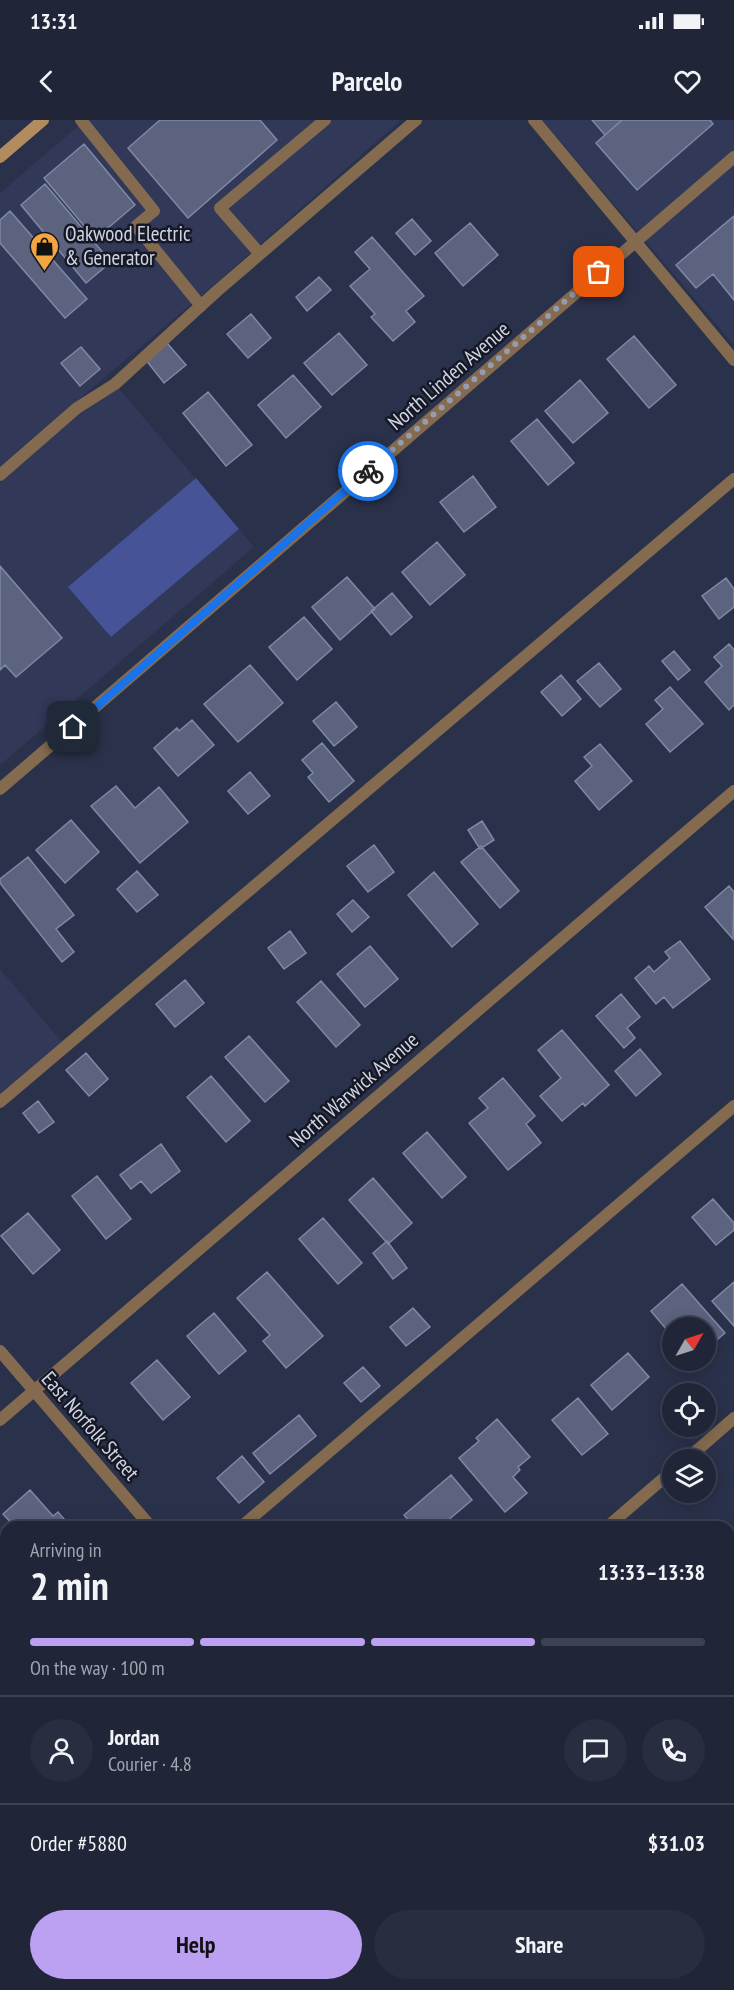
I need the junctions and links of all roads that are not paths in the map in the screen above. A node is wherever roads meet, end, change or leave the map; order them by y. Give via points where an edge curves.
1 (81, 120) edge
2 (325, 120) edge
3 (416, 120) edge
4 (534, 120) edge
5 (41, 121) edge
6 (0, 157) edge
7 (734, 157) edge
8 (635, 241) junction
9 (260, 254) junction
10 (201, 306) junction
11 (734, 360) edge
12 (0, 475) edge
13 (734, 479) edge
14 (0, 789) edge
15 (734, 790) edge
16 (0, 1102) edge
17 (734, 1106) edge
18 (0, 1351) edge
19 (34, 1390) junction
20 (734, 1419) edge
21 (0, 1420) edge
22 (699, 1449) edge
23 (662, 1480) edge
24 (146, 1521) edge
25 (248, 1521) edge
26 (614, 1521) edge

1 - 10 street via 154,211 136,226
2 - 9 street via 220,208
3 - 9 street
4 - 8 street
5 - 6 main road
7 - 8 street, North Linden Avenue
8 - 11 street
8 - 14 street, North Linden Avenue
9 - 10 street
10 - 12 street via 115,384 77,408
13 - 16 street
15 - 19 street, North Warwick Avenue
17 - 25 street
18 - 19 street, East Norfolk Street
19 - 21 street, North Warwick Avenue
19 - 24 street, East Norfolk Street
20 - 22 street
23 - 26 street

